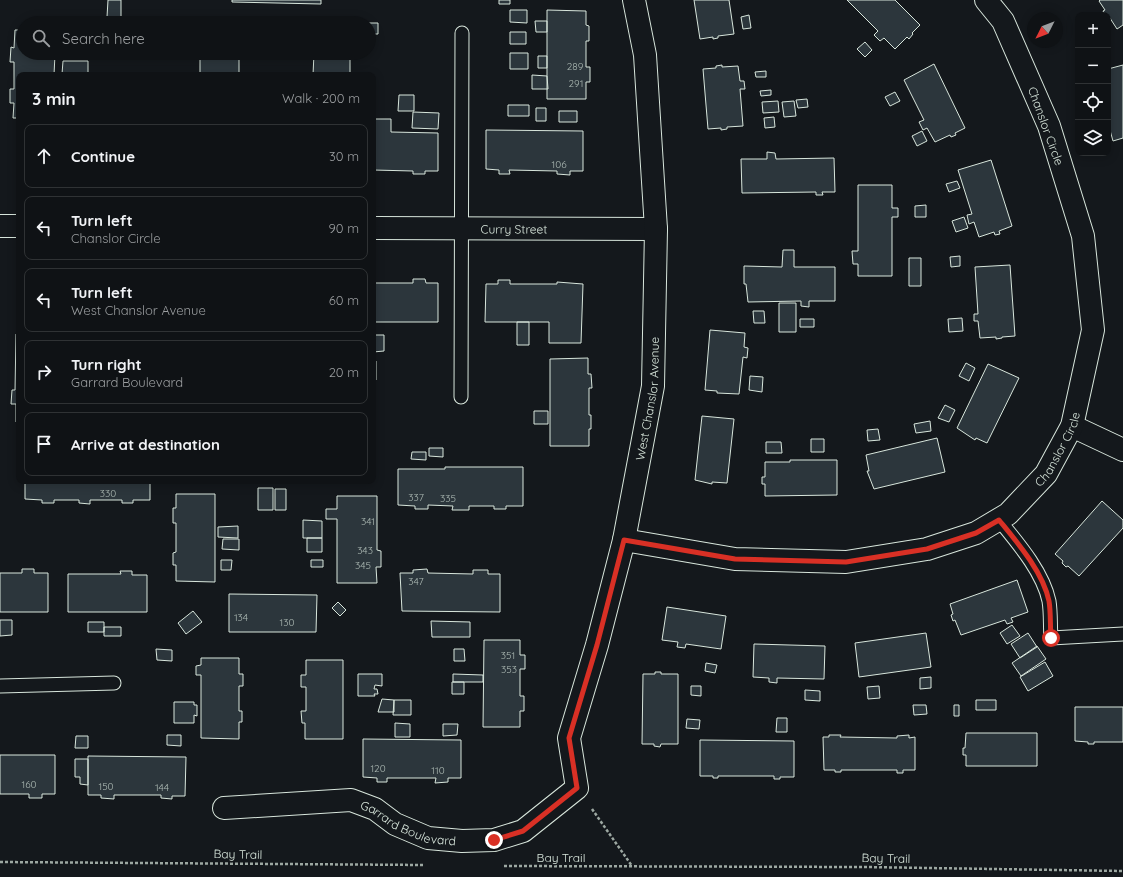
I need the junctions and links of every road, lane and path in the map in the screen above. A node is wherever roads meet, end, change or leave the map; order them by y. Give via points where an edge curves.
1 (634, 0) edge
2 (986, 0) edge
3 (462, 33) dead end
4 (0, 226) edge
5 (16, 226) edge
6 (376, 228) edge
7 (462, 228) junction
8 (656, 229) junction
9 (461, 397) dead end
10 (1072, 426) junction
11 (1123, 450) edge
12 (999, 520) junction
13 (624, 540) junction
14 (1123, 634) edge
15 (114, 683) dead end
16 (0, 686) edge
17 (577, 788) joint
18 (224, 808) dead end
19 (0, 862) edge
20 (424, 865) dead end
21 (504, 866) dead end
22 (1123, 871) edge

1 - 8 street, West Chanslor Avenue via 645,55
2 - 10 street, Chanslor Circle via 1003,21 1049,126 1083,236 1093,330
3 - 7 lane
4 - 5 street
6 - 7 street, Curry Street
7 - 8 street, Curry Street
7 - 9 lane
8 - 13 street, West Chanslor Avenue via 653,386
10 - 11 street
10 - 12 street, Chanslor Circle via 1046,474 1008,514
12 - 13 street, Chanslor Circle via 976,533 927,549 846,562 735,559
12 - 14 lane via 1023,551 1042,584 1048,600 1051,638
13 - 17 street, West Chanslor Avenue via 597,645 569,738
15 - 16 lane
17 - 18 street, Garrard Boulevard via 523,831 494,840 428,838 395,824 375,809 351,800
19 - 20 path, Bay Trail
21 - 22 path, Bay Trail via 864,866

